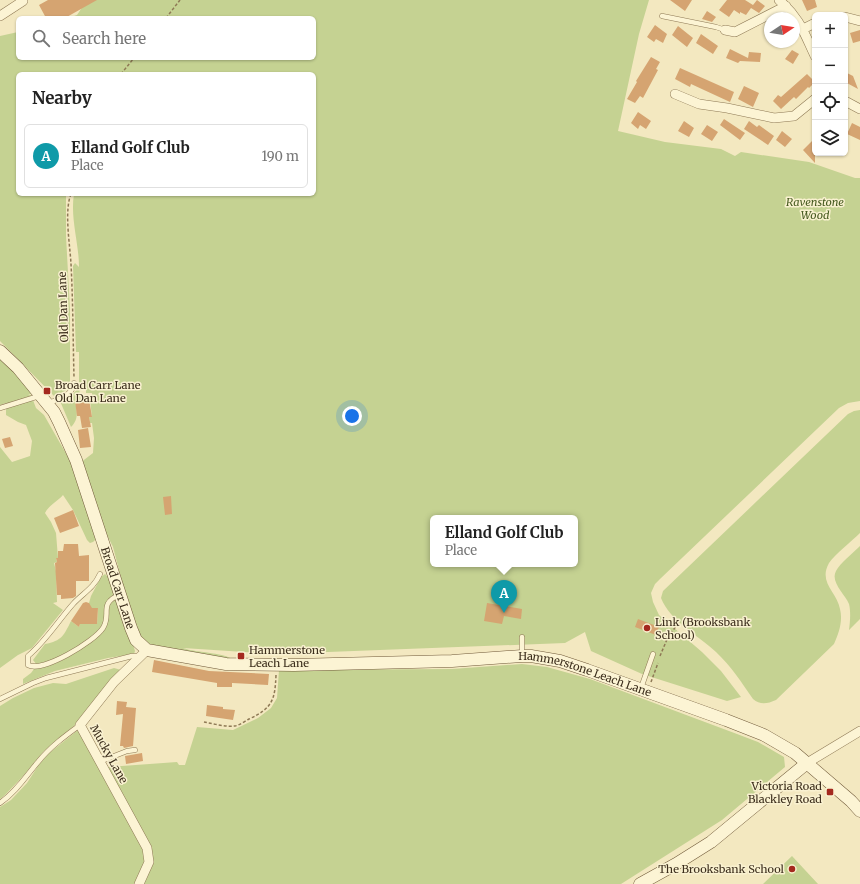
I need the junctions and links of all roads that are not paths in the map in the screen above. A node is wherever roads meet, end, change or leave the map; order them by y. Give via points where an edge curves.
1 (22, 1) edge
2 (782, 3) edge
3 (0, 16) edge
4 (662, 16) dead end
5 (848, 18) edge
6 (860, 21) edge
7 (812, 24) edge
8 (803, 29) junction
9 (725, 30) joint
10 (812, 49) edge
11 (675, 94) dead end
12 (812, 101) edge
13 (848, 102) edge
14 (860, 109) edge
15 (0, 350) edge
16 (74, 383) road end
17 (44, 400) junction
18 (0, 408) edge
19 (100, 574) dead end
20 (120, 594) junction
21 (522, 637) dead end
22 (143, 653) junction
23 (653, 654) dead end
24 (522, 656) junction
25 (644, 691) junction
26 (0, 699) edge
27 (80, 725) junction
28 (860, 731) edge
29 (135, 750) dead end
30 (100, 762) junction
31 (807, 763) junction
32 (0, 803) edge
33 (860, 811) edge
34 (139, 884) edge
35 (640, 884) edge

1 - 3 street
2 - 8 street via 792,12
2 - 9 street via 735,32
4 - 9 lane
5 - 6 street
7 - 8 street
8 - 10 street
11 - 12 street via 699,104 774,118 794,116
13 - 14 street
15 - 17 street, Broad Carr Lane
16 - 17 lane via 73,390 68,394
17 - 18 lane
17 - 20 street, Broad Carr Lane via 59,422 76,460
19 - 20 lane via 28,656 28,665 40,666 85,646 104,627 106,605
20 - 22 street, Broad Carr Lane
21 - 24 lane
22 - 24 street, Hammerstone Leach Lane via 226,664 276,665 452,661
22 - 26 lane via 46,678
22 - 27 street, Mucky Lane via 114,682
23 - 25 lane
24 - 25 street, Hammerstone Leach Lane via 560,661
25 - 31 street, Hammerstone Leach Lane via 764,736 788,748
27 - 30 street, Mucky Lane
27 - 32 lane via 54,744
28 - 31 street
29 - 30 lane
30 - 34 street, Mucky Lane via 147,848 149,862
31 - 33 street, Hammerstone Leach Lane
31 - 35 street via 711,842

